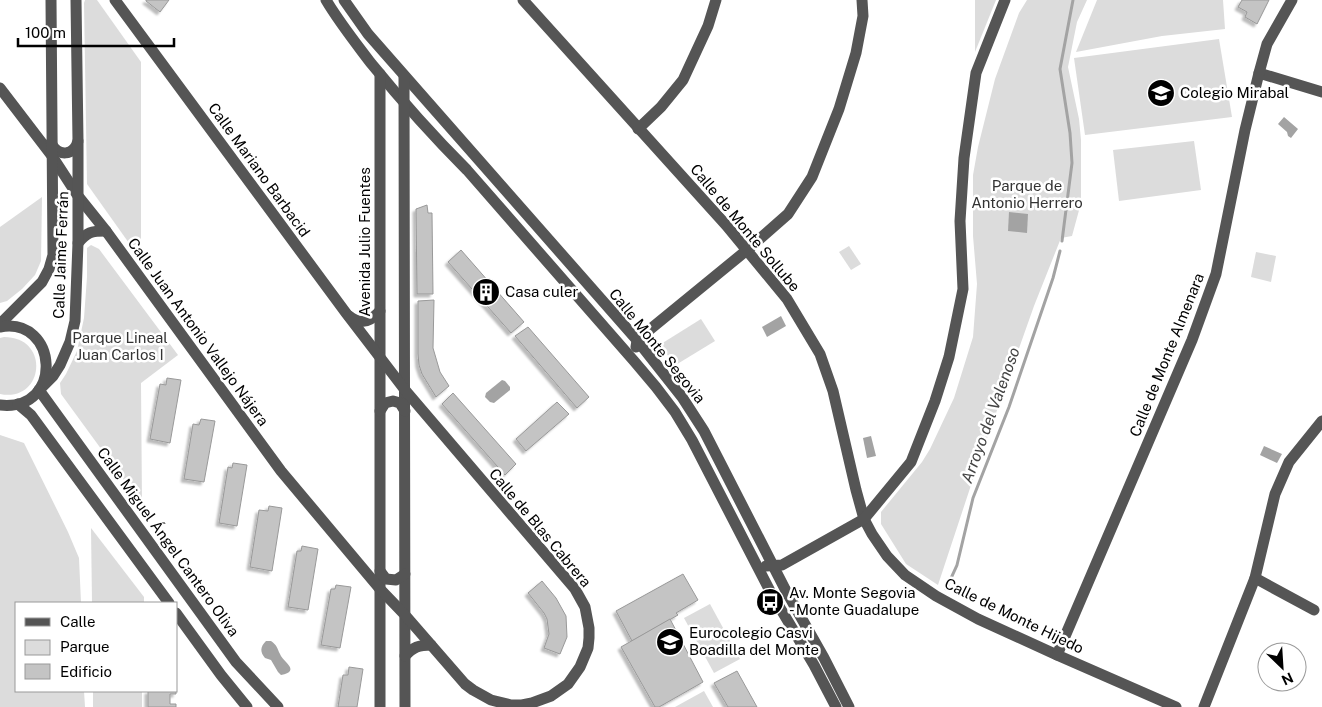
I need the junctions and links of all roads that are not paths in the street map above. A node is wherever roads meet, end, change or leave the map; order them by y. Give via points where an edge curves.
1 (51, 0) edge
2 (76, 0) edge
3 (115, 0) edge
4 (326, 0) edge
5 (344, 0) edge
6 (523, 0) edge
7 (716, 0) edge
8 (862, 0) edge
9 (1005, 0) edge
10 (1292, 0) edge
11 (402, 72) junction
12 (1259, 73) junction
13 (380, 74) junction
14 (0, 88) edge
15 (1322, 92) edge
16 (404, 104) junction
17 (638, 129) junction
18 (78, 141) junction
19 (52, 143) junction
20 (52, 156) junction
21 (78, 196) junction
22 (106, 232) junction
23 (78, 243) junction
24 (747, 250) junction
25 (380, 311) junction
26 (346, 314) junction
27 (0, 324) edge
28 (0, 328) edge
29 (614, 339) junction
30 (637, 340) junction
31 (380, 357) junction
32 (634, 361) junction
33 (40, 390) junction
34 (405, 390) junction
35 (18, 404) junction
36 (0, 405) edge
37 (380, 411) junction
38 (404, 411) junction
39 (1322, 421) edge
40 (864, 519) junction
41 (756, 564) junction
42 (778, 568) junction
43 (380, 571) junction
44 (404, 574) junction
45 (1255, 578) junction
46 (380, 589) junction
47 (770, 591) junction
48 (168, 602) edge
49 (1314, 610) dead end
50 (405, 615) junction
51 (178, 616) edge
52 (431, 644) junction
53 (1056, 655) junction
54 (405, 656) junction
55 (247, 707) edge
56 (278, 707) edge
57 (380, 707) edge
58 (405, 707) edge
59 (836, 707) edge
60 (849, 707) edge
61 (1176, 707) edge
62 (1204, 707) edge

1 - 19 street, Calle Jaime Ferrán
2 - 18 street, Calle Jaime Ferrán
3 - 26 street, Calle Mariano Barbacid
4 - 13 street, Calle Monte Segovia
5 - 11 street, Calle Monte Segovia via 368,34
6 - 17 street, Calle de Monte Sollube
7 - 17 street via 708,26 683,80
8 - 24 street via 863,16 856,53 812,177 788,214
9 - 40 street via 976,73 964,158 960,221 962,289 949,357 912,462
10 - 12 street, Calle de Monte Almenara via 1267,44
11 - 13 street via 391,69
11 - 16 street
11 - 30 street, Calle Monte Segovia
12 - 15 street
12 - 53 street, Calle de Monte Almenara via 1216,274 1192,340
13 - 16 street, Calle Monte Segovia
13 - 25 street, Avenida Julio Fuentes
14 - 20 street, Calle Juan Antonio Vallejo Nájera
16 - 29 street, Calle Monte Segovia via 467,170
16 - 34 street
17 - 24 street, Calle de Monte Sollube
18 - 19 street via 74,149 66,153 57,151
18 - 21 street, Calle Jaime Ferrán
19 - 20 street, Calle Jaime Ferrán
20 - 21 street, Calle Juan Antonio Vallejo Nájera
20 - 27 street, Calle Jaime Ferrán via 53,255 49,269 42,282
21 - 22 street, Calle Juan Antonio Vallejo Nájera
21 - 23 street, Calle Jaime Ferrán
22 - 23 street via 94,231 84,235
22 - 46 street, Calle Juan Antonio Vallejo Nájera via 281,471
23 - 33 street, Calle Jaime Ferrán via 75,320 70,342 56,371
24 - 30 street
24 - 40 street, Calle de Monte Sollube via 787,299 820,354 833,391
25 - 26 street via 373,319 363,322
25 - 31 street, Avenida Julio Fuentes
26 - 31 street, Calle Mariano Barbacid
28 - 33 street via 24,330 40,343 47,371
29 - 30 street
29 - 32 street, Calle Monte Segovia
30 - 32 street
30 - 42 street, Calle Monte Segovia via 682,396 704,431
31 - 34 street, Calle de Blas Cabrera
31 - 37 street, Avenida Julio Fuentes
32 - 41 street, Calle Monte Segovia via 675,412 692,440
33 - 35 street, Calle Jaime Ferrán
33 - 56 street, Calle Miguel Ángel Cantero Oliva via 236,662
34 - 38 street
34 - 52 street, Calle de Blas Cabrera via 575,589 585,608 589,628 584,658 571,680 551,696 522,705 496,702 473,690
35 - 36 street
35 - 48 street via 31,416
37 - 38 street via 385,403 393,401
37 - 43 street, Avenida Julio Fuentes
38 - 44 street
39 - 45 street via 1289,462 1275,494
40 - 42 street
40 - 53 street, Calle de Monte Hijedo via 887,556 905,575 978,619
41 - 42 street
41 - 47 street, Calle Monte Segovia
42 - 47 street
42 - 60 street, Calle Monte Segovia via 785,589
43 - 44 street via 386,579 396,580
43 - 46 street, Avenida Julio Fuentes
44 - 50 street
45 - 49 street
45 - 62 street
46 - 50 street, Calle de Blas Cabrera
46 - 57 street, Avenida Julio Fuentes
47 - 59 street, Calle Monte Segovia
50 - 52 street, Calle de Blas Cabrera
50 - 54 street
51 - 55 street
52 - 54 street via 412,648
53 - 61 street, Calle de Monte Hijedo
54 - 58 street

